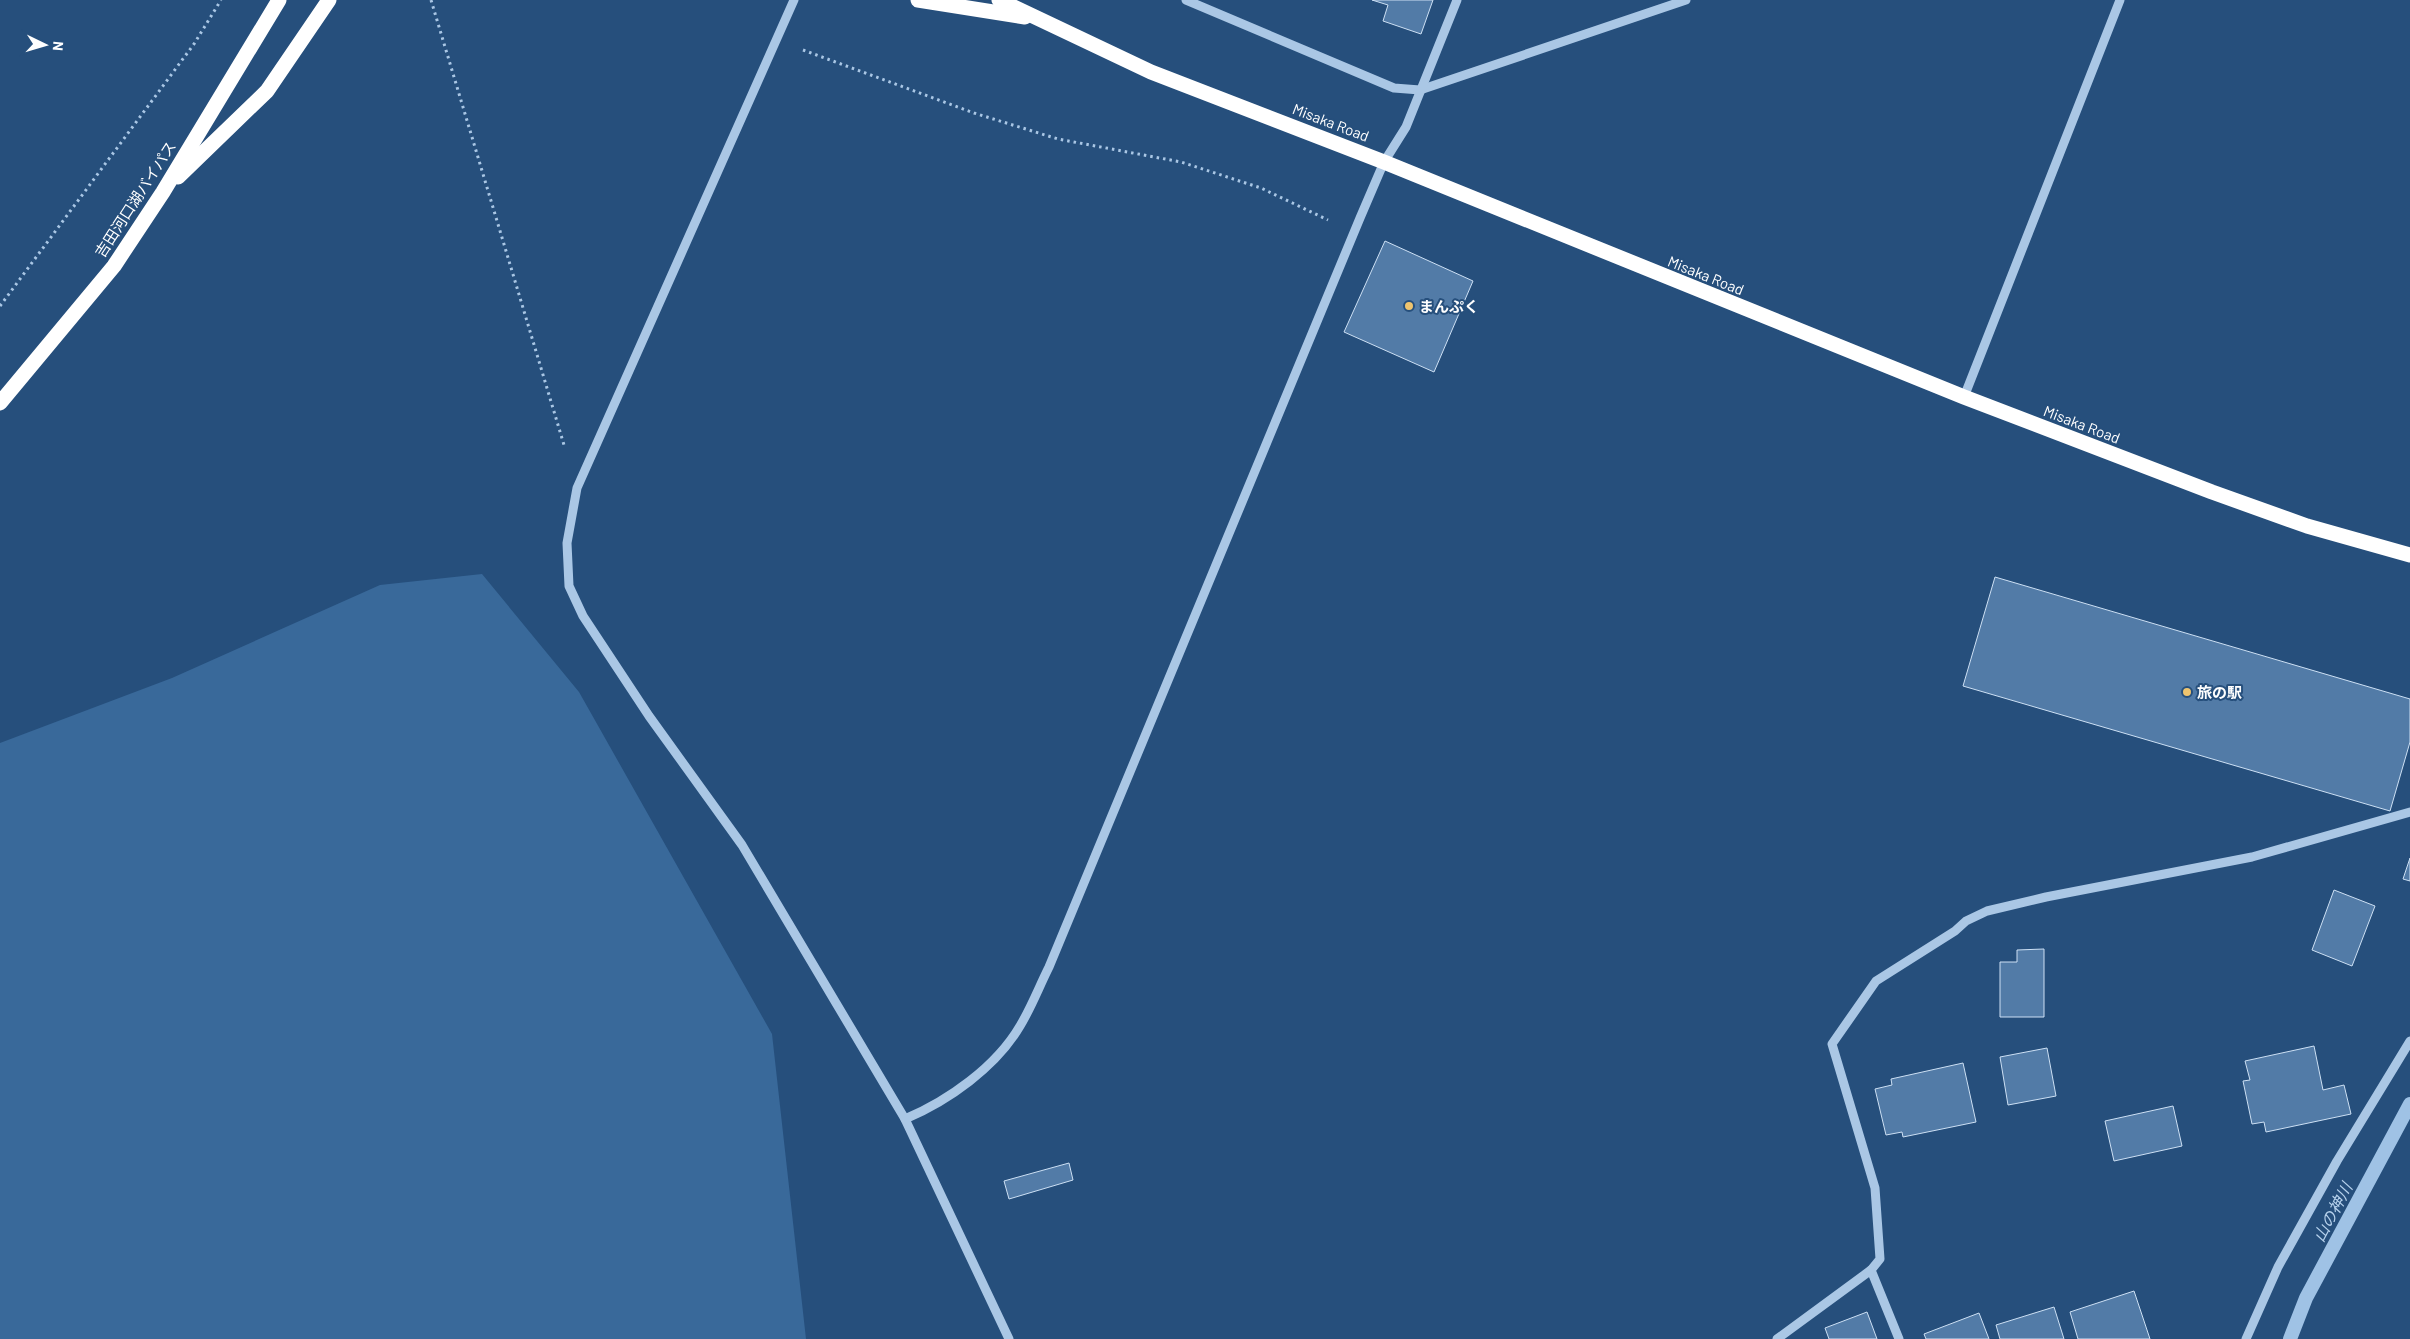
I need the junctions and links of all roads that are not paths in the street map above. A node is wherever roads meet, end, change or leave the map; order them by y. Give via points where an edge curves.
1 (279, 0) edge
2 (328, 0) edge
3 (794, 0) edge
4 (918, 0) edge
5 (999, 0) edge
6 (1186, 0) edge
7 (1457, 0) edge
8 (1686, 0) edge
9 (2120, 0) edge
10 (1038, 19) junction
11 (1420, 90) junction
12 (1384, 162) junction
13 (163, 192) junction
14 (1964, 396) junction
15 (0, 403) edge
16 (2410, 555) edge
17 (2410, 812) edge
18 (2410, 1040) edge
19 (905, 1119) junction
20 (1871, 1270) junction
21 (1009, 1339) edge
22 (1777, 1339) edge
23 (1899, 1339) edge
24 (2246, 1339) edge

1 - 13 highway, 吉田河口湖バイパス
2 - 13 highway via 267,91
3 - 19 street via 577,488 567,543 569,586 583,616 649,716 742,845
4 - 10 highway
5 - 10 highway, Misaka Road
6 - 11 street via 1394,88
7 - 11 street
8 - 11 street
9 - 14 street
10 - 12 highway, Misaka Road via 1151,72
11 - 12 street via 1406,127
12 - 14 highway, Misaka Road
12 - 19 street via 1049,967 1020,1027 985,1070 927,1109
13 - 15 highway, 吉田河口湖バイパス via 114,266
14 - 16 highway, Misaka Road via 2307,526
17 - 20 street via 2252,857 2046,896 1988,911 1966,921 1876,981 1832,1044 1875,1188 1880,1259
18 - 24 street via 2278,1267
19 - 21 street
20 - 22 street
20 - 23 street

